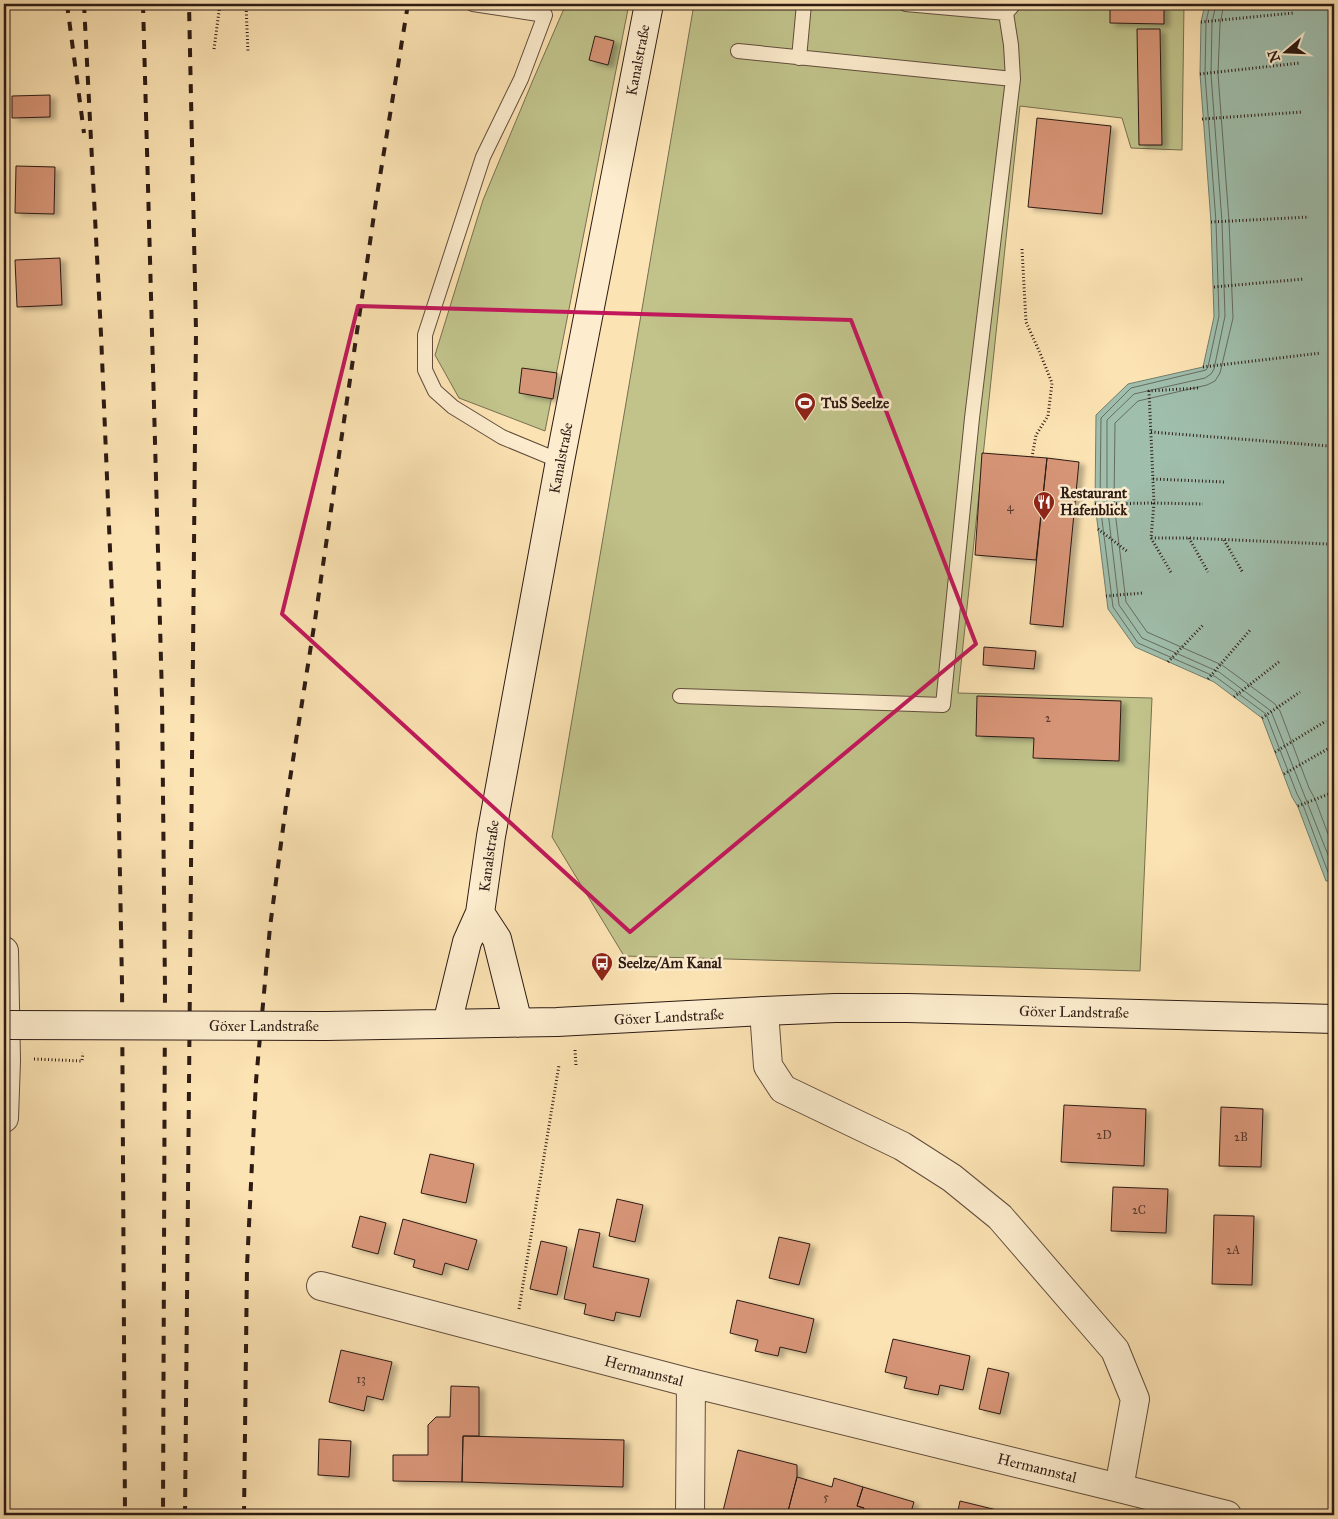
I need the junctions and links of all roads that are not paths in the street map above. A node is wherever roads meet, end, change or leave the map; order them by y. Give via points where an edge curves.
1 (473, 4) edge
2 (649, 4) edge
3 (804, 4) edge
4 (906, 4) edge
5 (1010, 8) edge
6 (547, 10) edge
7 (738, 51) dead end
8 (799, 58) junction
9 (1013, 79) junction
10 (560, 461) junction
11 (680, 696) dead end
12 (480, 913) junction
13 (4, 951) edge
14 (764, 1011) junction
15 (1324, 1019) edge
16 (518, 1023) junction
17 (447, 1024) junction
18 (4, 1025) edge
19 (4, 1118) edge
20 (321, 1286) dead end
21 (691, 1383) junction
22 (1120, 1488) junction
23 (690, 1515) edge
24 (1227, 1515) edge

1 - 6 lane
2 - 10 street, Kanalstraße
3 - 8 lane
4 - 5 lane
5 - 9 lane
6 - 10 lane via 521,79 483,157 425,335 425,370 435,391 453,406 502,437
7 - 8 lane
8 - 9 lane
9 - 11 lane via 972,418 943,705
10 - 12 street, Kanalstraße via 491,836
12 - 16 street, Kanalstraße via 498,939
12 - 17 street, Kanalstraße via 467,942
13 - 19 street
14 - 15 street, Göxer Landstraße via 906,1008
14 - 16 street, Göxer Landstraße
14 - 22 street via 768,1066 783,1089 902,1146 952,1178 1000,1217 1115,1350 1135,1399
16 - 17 street, Göxer Landstraße
17 - 18 street, Göxer Landstraße, bridge
20 - 21 street, Hermannstal
21 - 22 street, Hermannstal
21 - 23 street
22 - 24 street, Hermannstal

